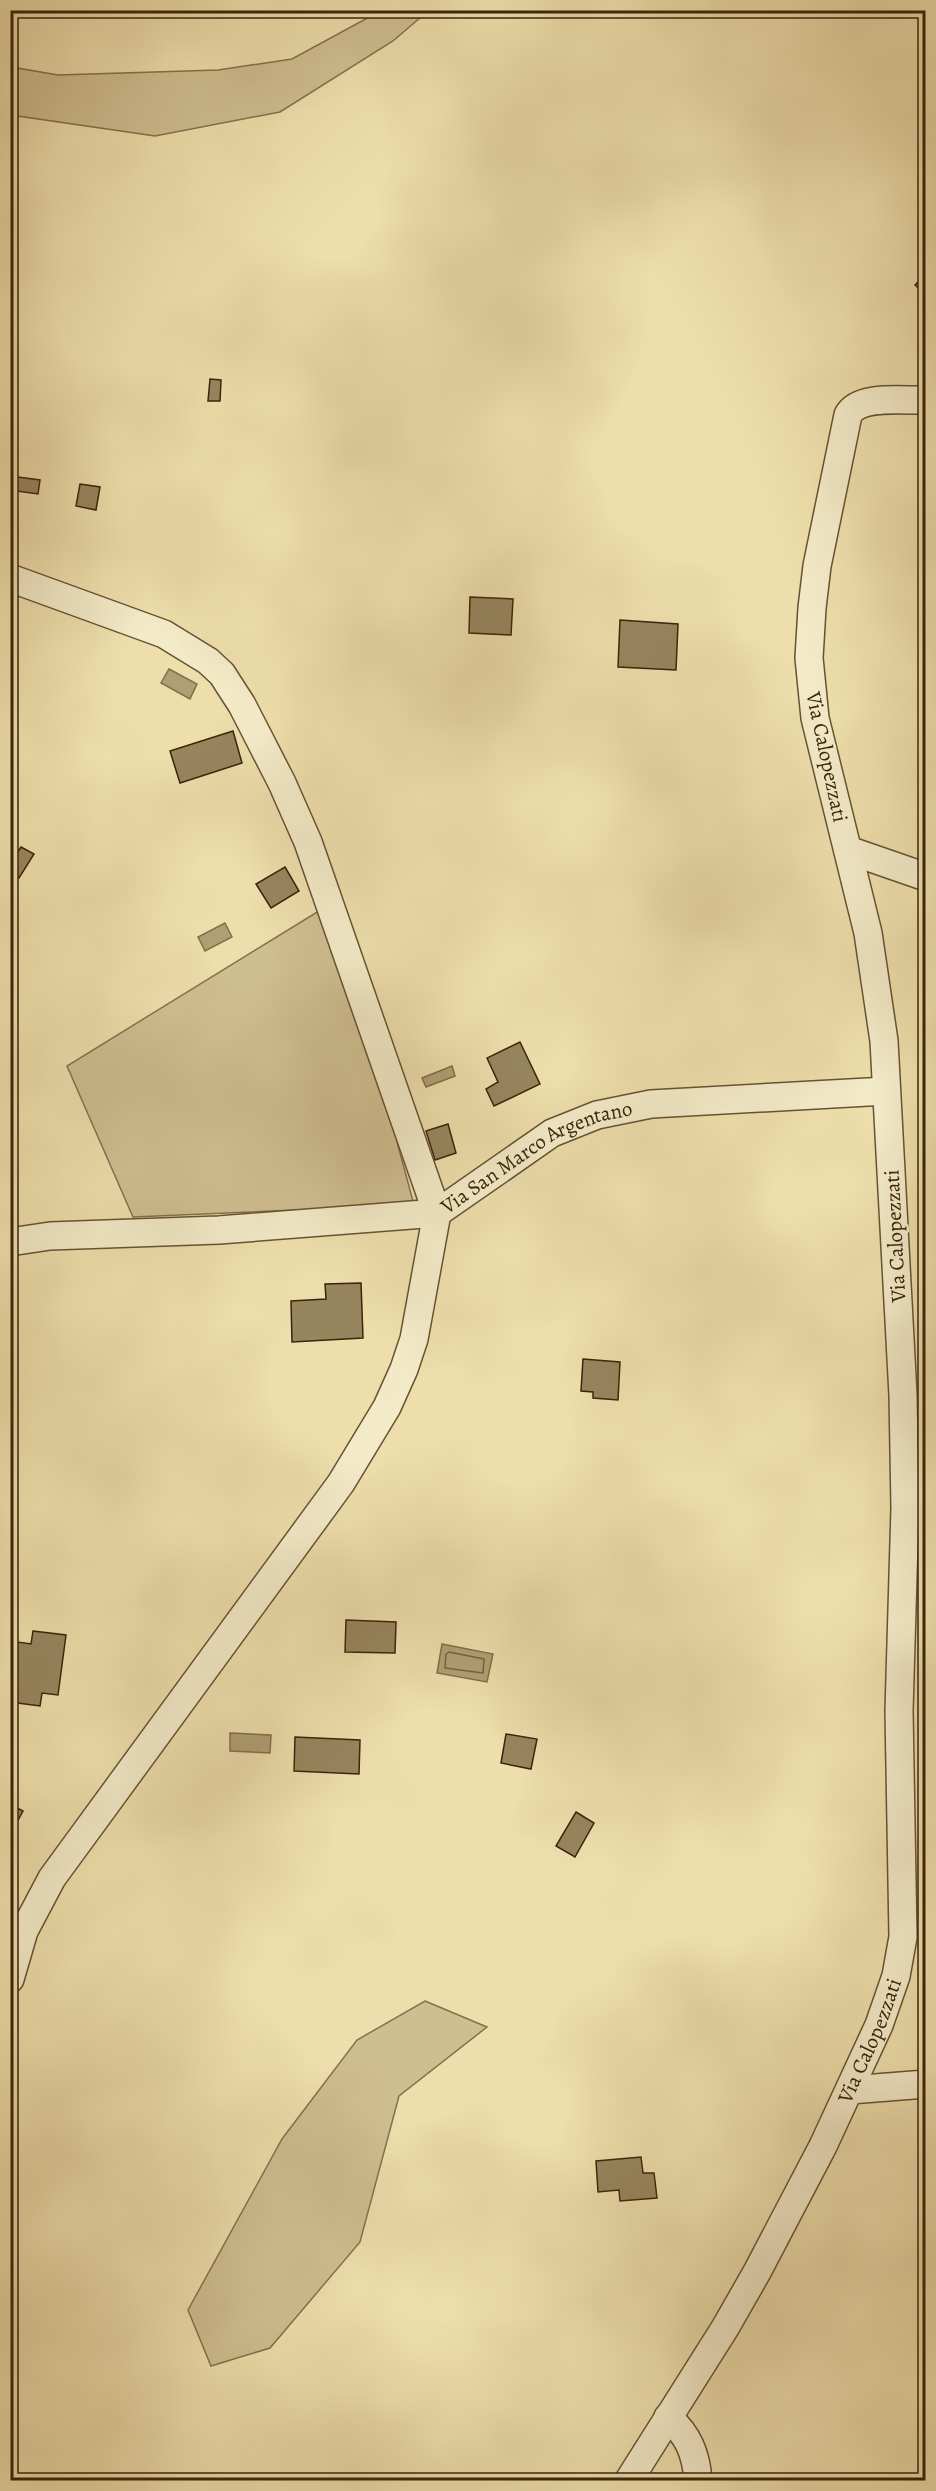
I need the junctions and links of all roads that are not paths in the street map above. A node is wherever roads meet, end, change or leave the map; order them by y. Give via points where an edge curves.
1 (926, 400) edge
2 (10, 578) edge
3 (848, 850) junction
4 (926, 877) edge
5 (886, 1091) junction
6 (437, 1213) junction
7 (10, 1242) edge
8 (10, 1979) edge
9 (926, 2084) edge
10 (850, 2090) junction
11 (668, 2417) junction
12 (629, 2481) edge
13 (698, 2481) edge

1 - 3 street, Via Calopezzati via 865,402 850,411 817,566 809,641 812,697
2 - 6 street via 174,638 208,661 230,686 309,842
3 - 4 street
3 - 5 street, Via Calopezzati via 875,969
5 - 6 street, Via San Marco Argentano via 651,1104 597,1115 552,1133
5 - 10 street, Via Calopezzati via 903,1395 899,1719 903,1923 899,1963 890,1996
6 - 7 street, Via San Marco Argentano via 219,1230 50,1236
6 - 8 street via 414,1339 387,1407 305,1535 61,1863 29,1920
9 - 10 street
10 - 11 street, Via Calopezzati via 757,2272
11 - 12 street, Via Calopezzati
11 - 13 street via 689,2441

